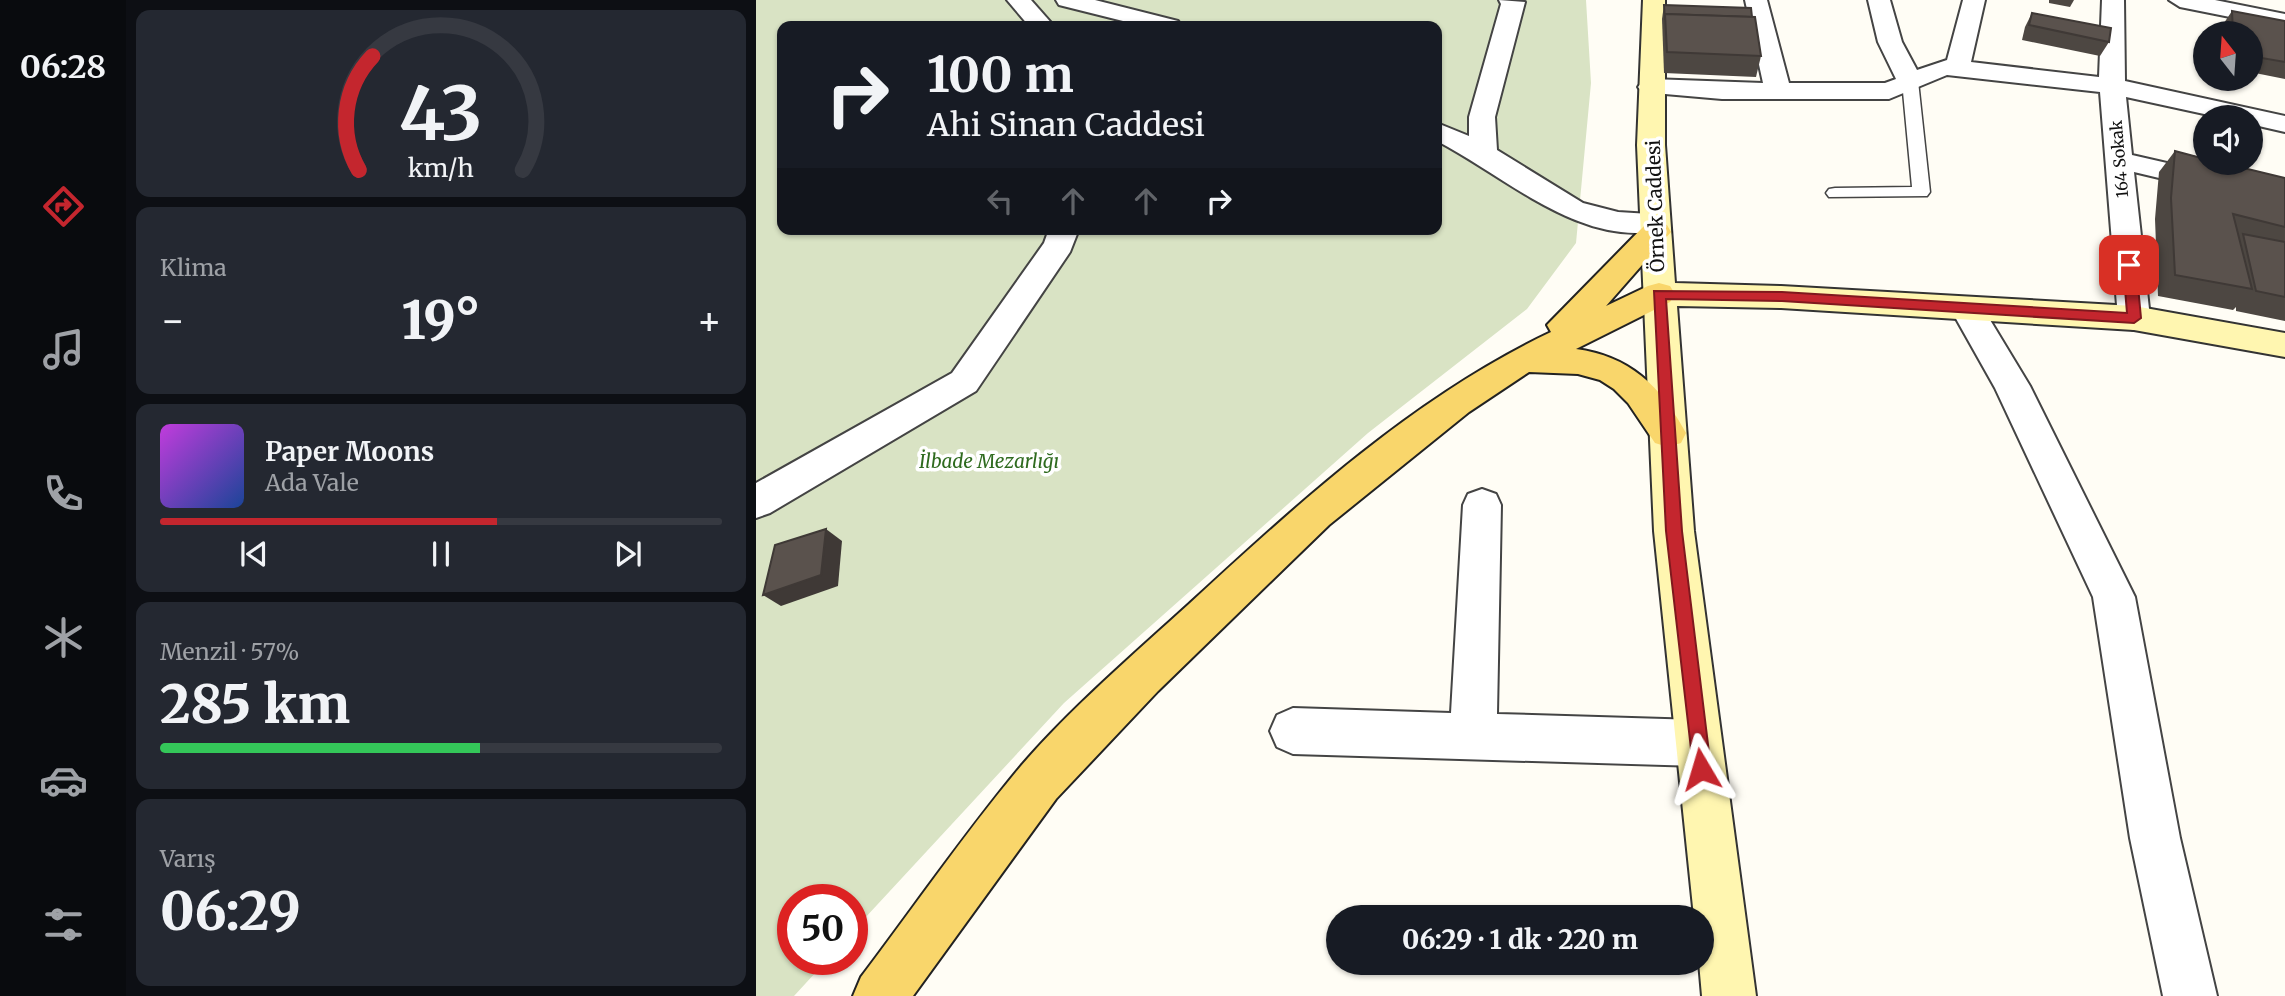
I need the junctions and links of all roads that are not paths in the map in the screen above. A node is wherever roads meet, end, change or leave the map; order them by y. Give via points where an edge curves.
1 (1018, 0) edge
2 (1067, 0) edge
3 (1510, 0) edge
4 (1654, 0) edge
5 (1756, 0) edge
6 (1879, 0) edge
7 (1974, 0) edge
8 (2113, 0) edge
9 (2180, 0) edge
10 (2285, 20) edge
11 (1037, 21) edge
12 (1150, 21) edge
13 (1957, 68) junction
14 (1910, 81) junction
15 (2112, 86) junction
16 (1651, 87) junction
17 (1777, 92) junction
18 (2285, 124) edge
19 (1442, 134) edge
20 (1483, 154) junction
21 (2119, 160) junction
22 (1835, 193) dead end
23 (2285, 199) edge
24 (1655, 227) junction
25 (1062, 235) edge
26 (1659, 294) junction
27 (1965, 307) junction
28 (2134, 318) junction
29 (2285, 345) edge
30 (1521, 361) junction
31 (1668, 433) junction
32 (756, 502) edge
33 (1482, 505) dead end
34 (1293, 731) dead end
35 (1473, 737) junction
36 (1698, 743) junction
37 (880, 996) edge
38 (1729, 996) edge
39 (2190, 996) edge

1 - 11 street
2 - 12 street
3 - 20 street via 1482,117
4 - 16 main road, Örnek Caddesi
5 - 17 street
6 - 14 street via 1890,42
7 - 13 street
8 - 15 street, 164 Sokak
9 - 10 street
13 - 14 street via 1944,67
13 - 15 street
14 - 17 street via 1889,92
14 - 22 lane via 1921,192
15 - 18 street
15 - 21 street, 164 Sokak
16 - 17 street
16 - 24 main road, Örnek Caddesi
19 - 20 street
20 - 24 street via 1573,210
21 - 23 street
21 - 28 street, 164 Sokak
24 - 26 main road, Örnek Caddesi
24 - 30 main road via 1606,288
25 - 32 street via 964,382
26 - 27 main road
26 - 30 main road
26 - 31 main road, Örnek Caddesi
27 - 28 main road
27 - 39 street via 2012,386 2114,597 2155,838
28 - 29 main road
30 - 31 main road via 1598,364 1620,373 1637,388
30 - 37 main road via 1456,402 1315,513 1142,676 1039,782
31 - 36 main road, Örnek Caddesi
33 - 35 street
34 - 35 street
35 - 36 street
36 - 38 main road, Örnek Caddesi

